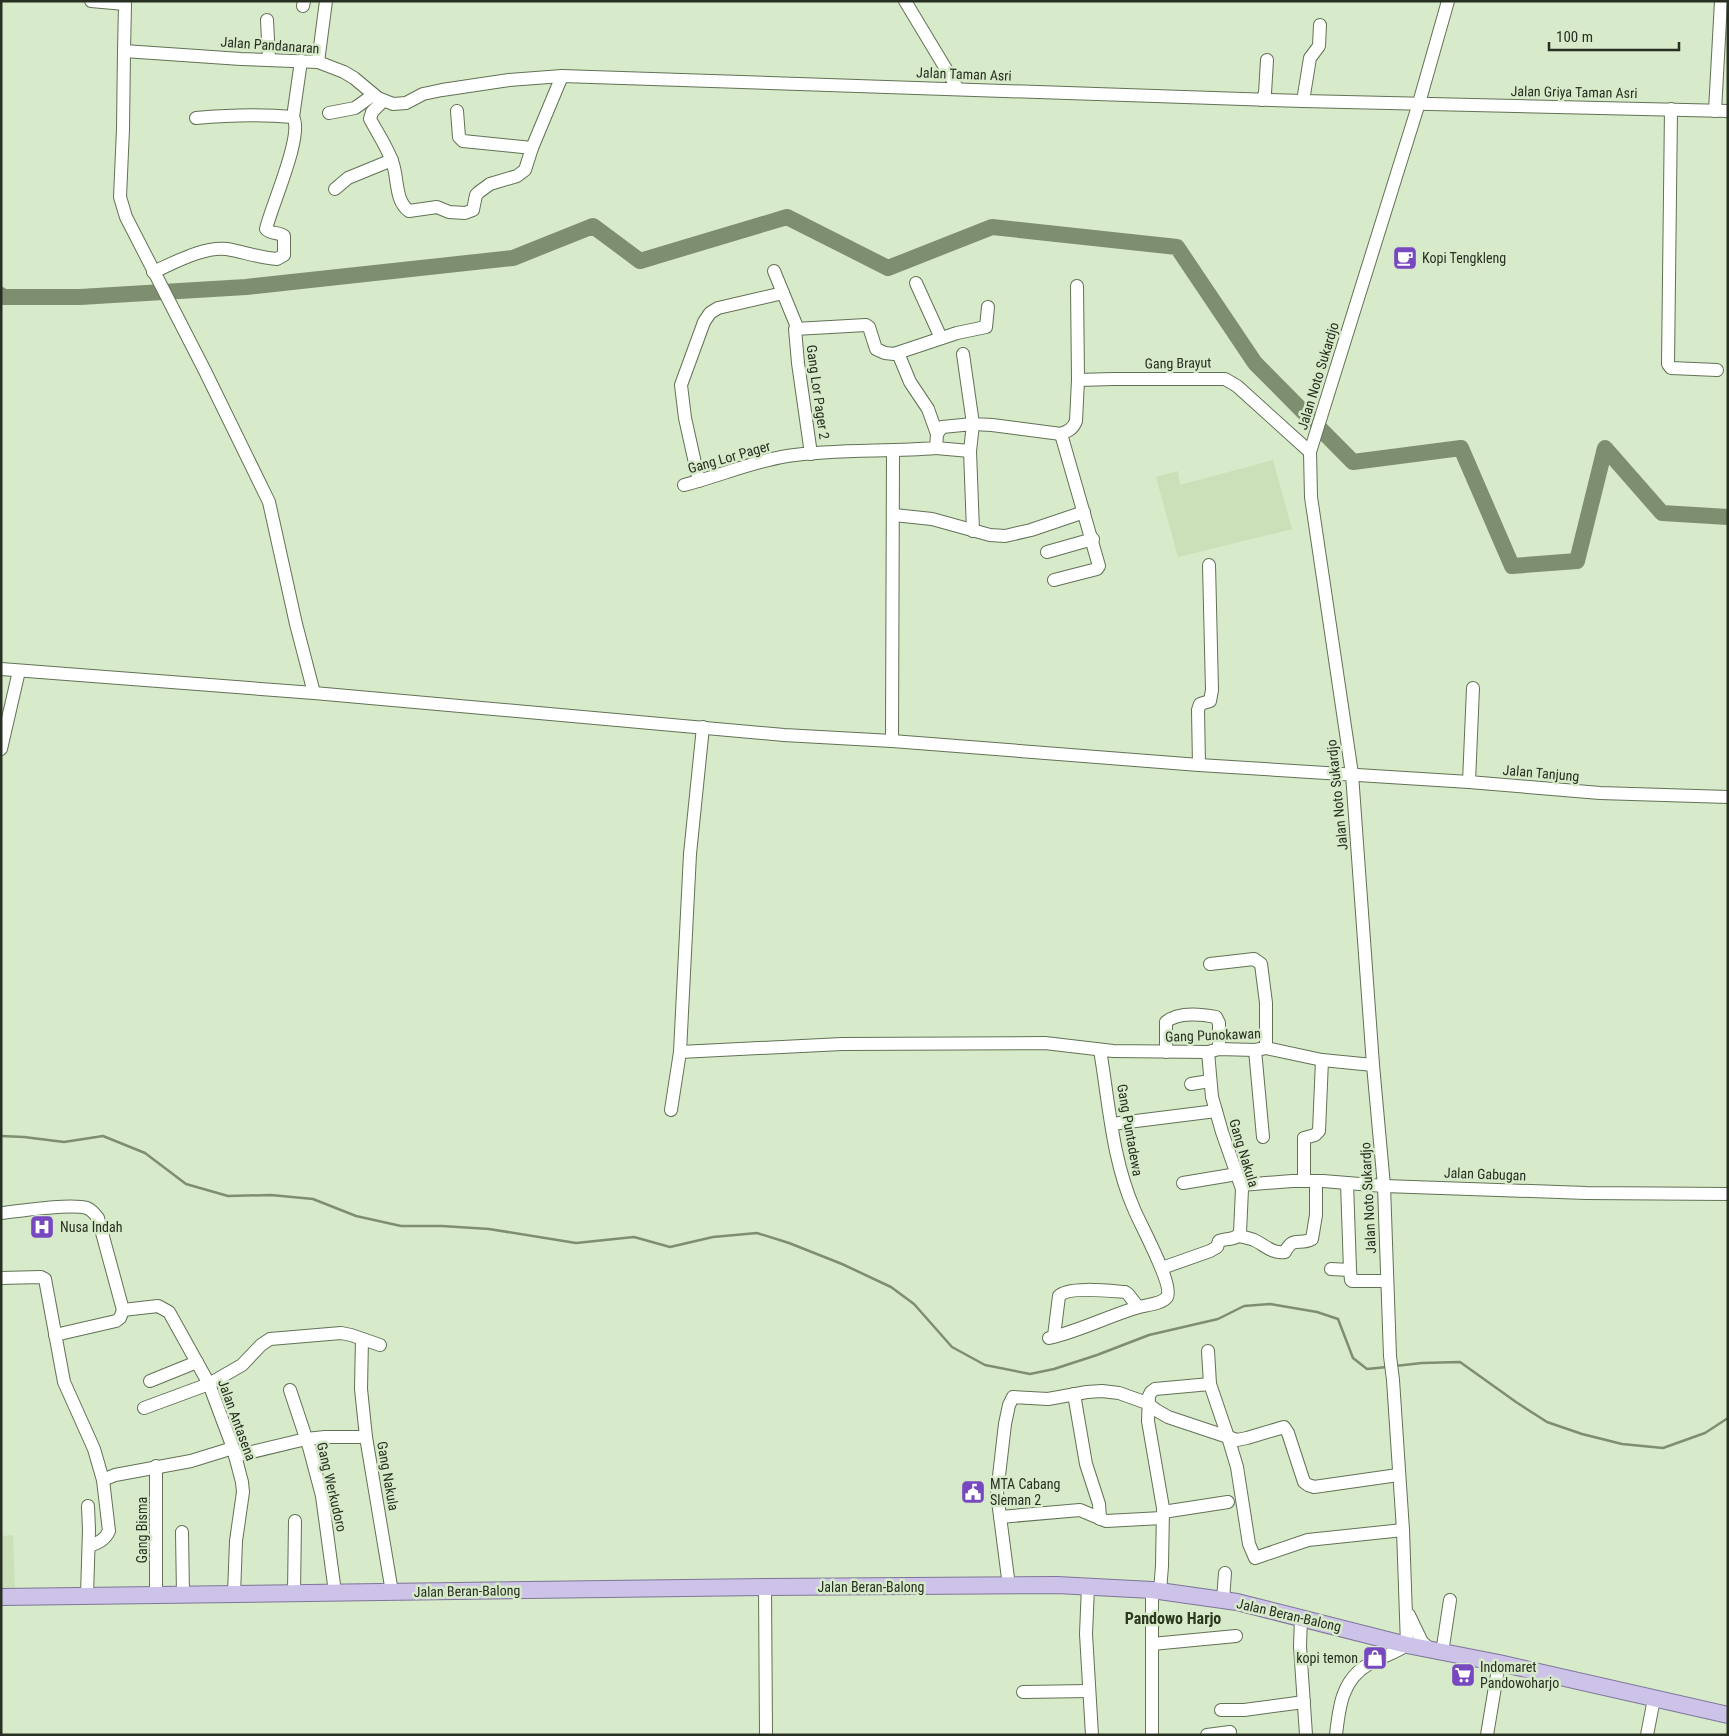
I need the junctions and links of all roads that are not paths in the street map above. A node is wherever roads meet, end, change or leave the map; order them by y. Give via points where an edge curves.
1 (92, 1) edge
2 (326, 1) edge
3 (905, 1) edge
4 (1448, 1) edge
5 (1720, 1) edge
6 (125, 3) edge
7 (267, 20) dead end
8 (1320, 25) dead end
9 (124, 50) junction
10 (269, 60) junction
11 (1267, 60) dead end
12 (302, 61) junction
13 (318, 62) junction
14 (562, 76) junction
15 (958, 89) junction
16 (378, 98) junction
17 (1262, 100) junction
18 (1303, 102) junction
19 (1419, 103) junction
20 (1671, 109) junction
21 (457, 111) dead end
22 (1721, 111) edge
23 (329, 113) dead end
24 (293, 117) junction
25 (196, 118) dead end
26 (532, 148) junction
27 (392, 160) junction
28 (335, 189) dead end
29 (774, 271) dead end
30 (153, 272) junction
31 (916, 284) dead end
32 (1076, 286) dead end
33 (783, 293) junction
34 (988, 307) dead end
35 (797, 327) junction
36 (941, 338) junction
37 (898, 352) junction
38 (963, 354) dead end
39 (1717, 370) dead end
40 (1078, 380) junction
41 (973, 424) junction
42 (937, 434) junction
43 (1060, 434) junction
44 (936, 448) junction
45 (893, 451) junction
46 (970, 451) junction
47 (1310, 452) junction
48 (811, 454) junction
49 (699, 481) junction
50 (684, 485) dead end
51 (1084, 512) junction
52 (894, 515) junction
53 (973, 531) junction
54 (1093, 539) junction
55 (1047, 552) dead end
56 (1209, 565) dead end
57 (1054, 580) dead end
58 (1, 669) edge
59 (19, 671) junction
60 (1473, 688) dead end
61 (314, 693) junction
62 (703, 727) junction
63 (892, 741) junction
64 (1, 748) edge
65 (1199, 765) junction
66 (1352, 774) junction
67 (1469, 782) junction
68 (1728, 797) edge
69 (1210, 964) dead end
70 (1260, 1049) junction
71 (1100, 1050) junction
72 (1214, 1051) junction
73 (680, 1052) junction
74 (1166, 1052) junction
75 (1322, 1060) junction
76 (1373, 1065) junction
77 (1210, 1081) junction
78 (1191, 1084) dead end
79 (672, 1110) dead end
80 (1216, 1111) junction
81 (1112, 1124) junction
82 (1263, 1137) dead end
83 (1239, 1180) junction
84 (1310, 1181) junction
85 (1183, 1183) dead end
86 (1346, 1183) junction
87 (1384, 1186) junction
88 (1728, 1194) edge
89 (1, 1213) edge
90 (1238, 1236) junction
91 (1162, 1268) junction
92 (1331, 1270) dead end
93 (1350, 1270) junction
94 (1, 1278) edge
95 (1387, 1281) junction
96 (1138, 1307) junction
97 (123, 1310) junction
98 (55, 1335) junction
99 (362, 1339) junction
100 (380, 1345) dead end
101 (1208, 1351) dead end
102 (197, 1362) junction
103 (150, 1381) dead end
104 (209, 1384) junction
105 (1210, 1384) junction
106 (290, 1390) dead end
107 (1074, 1394) junction
108 (1147, 1403) junction
109 (144, 1408) dead end
110 (366, 1437) junction
111 (1228, 1437) junction
112 (306, 1439) junction
113 (234, 1452) junction
114 (156, 1466) junction
115 (1398, 1475) junction
116 (103, 1480) junction
117 (1228, 1502) dead end
118 (88, 1506) dead end
119 (1162, 1515) junction
120 (1000, 1517) junction
121 (1100, 1519) junction
122 (295, 1520) dead end
123 (1403, 1530) junction
124 (182, 1532) dead end
125 (89, 1546) junction
126 (1224, 1573) dead end
127 (1009, 1586) junction
128 (1088, 1586) junction
129 (765, 1587) junction
130 (1156, 1590) junction
131 (335, 1592) junction
132 (392, 1592) junction
133 (294, 1593) junction
134 (183, 1594) junction
135 (234, 1594) junction
136 (156, 1595) junction
137 (87, 1596) junction
138 (1, 1597) edge
139 (1223, 1600) junction
140 (1450, 1600) dead end
141 (1406, 1608) junction
142 (1301, 1618) junction
143 (1236, 1636) dead end
144 (1152, 1644) junction
145 (1407, 1645) junction
146 (1436, 1652) junction
147 (1499, 1663) junction
148 (1090, 1691) junction
149 (1024, 1692) dead end
150 (1654, 1699) junction
151 (1304, 1702) junction
152 (1222, 1710) dead end
153 (1728, 1715) edge
154 (1230, 1732) dead end
155 (766, 1735) edge
156 (1092, 1735) edge
157 (1152, 1735) edge
158 (1207, 1735) edge
159 (1306, 1735) edge
160 (1336, 1735) edge
161 (1487, 1735) edge
162 (1647, 1735) edge

1 - 6 street
2 - 13 street
3 - 15 street
4 - 19 street, Jalan Noto Sukardjo
5 - 22 street
6 - 9 street
7 - 10 street
8 - 18 street via 1319,46 1310,58
9 - 10 street, Jalan Pandanaran
9 - 30 street via 120,197 126,218
10 - 12 street, Jalan Pandanaran
11 - 17 street
12 - 13 street, Jalan Pandanaran
12 - 24 street
13 - 16 street, Jalan Pandanaran via 349,75
14 - 15 street, Jalan Taman Asri
14 - 16 street, Jalan Taman Asri via 438,90 406,103 393,104
14 - 26 street
15 - 17 street, Jalan Taman Asri
16 - 23 street via 355,108
16 - 27 street via 370,119
17 - 18 street, Jalan Taman Asri
18 - 19 street, Jalan Taman Asri
19 - 20 street, Jalan Griya Taman Asri
19 - 47 street, Jalan Noto Sukardjo
20 - 22 street, Jalan Griya Taman Asri
20 - 39 street via 1668,364 1671,368
21 - 26 street via 459,136 463,141
24 - 25 street via 270,114
24 - 30 street via 296,131 266,228 284,236 284,255 277,259 225,249 213,250
26 - 27 street via 522,173 490,184 476,195 473,210 465,213 449,212 437,206 407,210 401,201
27 - 28 street via 348,178
29 - 33 street
30 - 61 street via 269,502
31 - 36 street
32 - 40 street
33 - 35 street
33 - 49 street via 718,308 704,322 681,385
34 - 36 street via 986,327
35 - 37 street, Gang Lor Pager 2 via 866,325 876,349 885,353
35 - 48 street, Gang Lor Pager 2 via 794,331
36 - 37 street
37 - 42 street via 910,382 928,409
38 - 41 street
40 - 43 street via 1074,426
40 - 47 street, Gang Brayut via 1225,379 1237,386
41 - 42 street via 942,427
41 - 43 street
41 - 46 street
42 - 44 street
43 - 51 street
44 - 45 street, Gang Lor Pager
44 - 46 street, Gang Lor Pager
45 - 48 street, Gang Lor Pager
45 - 52 street
46 - 53 street
47 - 66 street, Jalan Noto Sukardjo via 1311,497
48 - 49 street, Gang Lor Pager via 758,462
49 - 50 street, Gang Lor Pager
51 - 53 street via 1016,534 990,535
51 - 54 street
52 - 53 street via 932,519
52 - 63 street
54 - 55 street
54 - 57 street via 1099,568
56 - 65 street via 1212,690 1210,701 1200,704 1198,710
58 - 59 street, Jalan Tanjung
59 - 61 street, Jalan Tanjung
59 - 64 street
60 - 67 street
61 - 62 street, Jalan Tanjung
62 - 63 street, Jalan Tanjung
62 - 73 street via 690,854
63 - 65 street, Jalan Tanjung
65 - 66 street, Jalan Tanjung
66 - 67 street, Jalan Tanjung
66 - 76 street, Jalan Noto Sukardjo
67 - 68 street, Jalan Tanjung via 1600,793
69 - 70 street via 1254,958 1261,964 1266,1003
70 - 72 street, Gang Punokawan
70 - 75 street, Gang Punokawan
70 - 82 street
71 - 73 street, Gang Punokawan via 1046,1042 842,1044
71 - 74 street, Gang Punokawan
71 - 81 street, Gang Puntadewa
72 - 74 street, Gang Punokawan
72 - 74 street, Gang Nakula via 1219,1023 1216,1017 1186,1015 1166,1022
72 - 77 street, Gang Nakula
73 - 79 street
75 - 76 street, Gang Punokawan
75 - 84 street via 1319,1131 1304,1138
76 - 87 street, Jalan Noto Sukardjo
77 - 78 street
77 - 80 street, Gang Nakula
80 - 81 street
80 - 83 street, Gang Nakula
81 - 91 street, Gang Puntadewa via 1125,1188
83 - 84 street, Jalan Gabugan
83 - 85 street, Jalan Gabugan
83 - 90 street, Gang Nakula via 1241,1216
84 - 86 street, Jalan Gabugan
84 - 90 street via 1316,1215 1310,1241 1292,1242 1282,1253
86 - 87 street, Jalan Gabugan
86 - 93 street
87 - 88 street, Jalan Gabugan
87 - 95 street, Jalan Noto Sukardjo
89 - 97 street via 80,1207 94,1212 106,1243
90 - 91 street via 1220,1240 1216,1248
91 - 96 street, Gang Puntadewa via 1168,1286 1166,1297
92 - 93 street
93 - 95 street via 1352,1281
94 - 98 street via 45,1279
95 - 115 street, Jalan Noto Sukardjo
96 - 96 street via 1077,1330 1052,1337 1062,1292 1125,1292
97 - 98 street via 120,1320
97 - 102 street, Jalan Antasena via 158,1306 169,1312
98 - 116 street via 64,1382 94,1449
99 - 100 street
99 - 104 street via 341,1333 270,1339 242,1365
99 - 110 street via 361,1389
101 - 105 street
102 - 103 street
102 - 104 street, Jalan Antasena
104 - 109 street
104 - 113 street, Jalan Antasena
105 - 108 street via 1155,1389 1150,1392
105 - 111 street
106 - 112 street, Gang Werkudoro
107 - 108 street via 1119,1393
107 - 120 street via 1048,1399 1018,1396 1010,1401 998,1478
107 - 121 street via 1086,1464 1099,1504
108 - 111 street via 1168,1417
108 - 119 street
110 - 112 street, Gang Nakula
110 - 132 street, Gang Nakula
111 - 115 street via 1241,1440 1284,1428 1308,1486
111 - 123 street via 1237,1467 1249,1544 1255,1558 1308,1540
112 - 113 street, Gang Nakula
112 - 131 street, Gang Werkudoro via 322,1496
113 - 114 street, Gang Nakula
113 - 135 street, Jalan Antasena via 244,1489 236,1540
114 - 116 street, Gang Nakula
114 - 136 street, Gang Bisma
115 - 123 street, Jalan Noto Sukardjo
116 - 125 street via 109,1530 99,1543
117 - 119 street
118 - 125 street
119 - 121 street
119 - 130 street via 1162,1583
120 - 121 street via 1080,1510
120 - 127 street
122 - 133 street
123 - 141 street, Jalan Noto Sukardjo
124 - 134 street
125 - 137 street
126 - 139 street
127 - 128 main road, Jalan Beran-Balong
127 - 129 main road, Jalan Beran-Balong
128 - 130 main road, Jalan Beran-Balong
128 - 148 street via 1086,1634
129 - 132 main road, Jalan Beran-Balong
129 - 155 street
130 - 139 main road, Jalan Beran-Balong
130 - 144 street
131 - 132 main road, Jalan Beran-Balong
131 - 133 main road, Jalan Beran-Balong
133 - 135 main road, Jalan Beran-Balong
134 - 135 main road, Jalan Beran-Balong
134 - 136 main road, Jalan Beran-Balong
136 - 137 main road, Jalan Beran-Balong
137 - 138 main road, Jalan Beran-Balong
139 - 142 main road, Jalan Beran-Balong
140 - 146 street
141 - 145 street, Jalan Noto Sukardjo
141 - 146 street, Jalan Noto Sukardjo via 1422,1642
142 - 145 main road, Jalan Beran-Balong
142 - 151 street
143 - 144 street
144 - 157 street
145 - 146 main road, Jalan Beran-Balong
145 - 160 street via 1367,1665 1354,1677 1340,1705
146 - 147 main road, Jalan Beran-Balong
147 - 150 main road, Jalan Beran-Balong
147 - 161 street
148 - 149 street
148 - 156 street
150 - 153 main road, Jalan Beran-Balong
150 - 162 street
151 - 152 street
151 - 159 street
154 - 158 street

